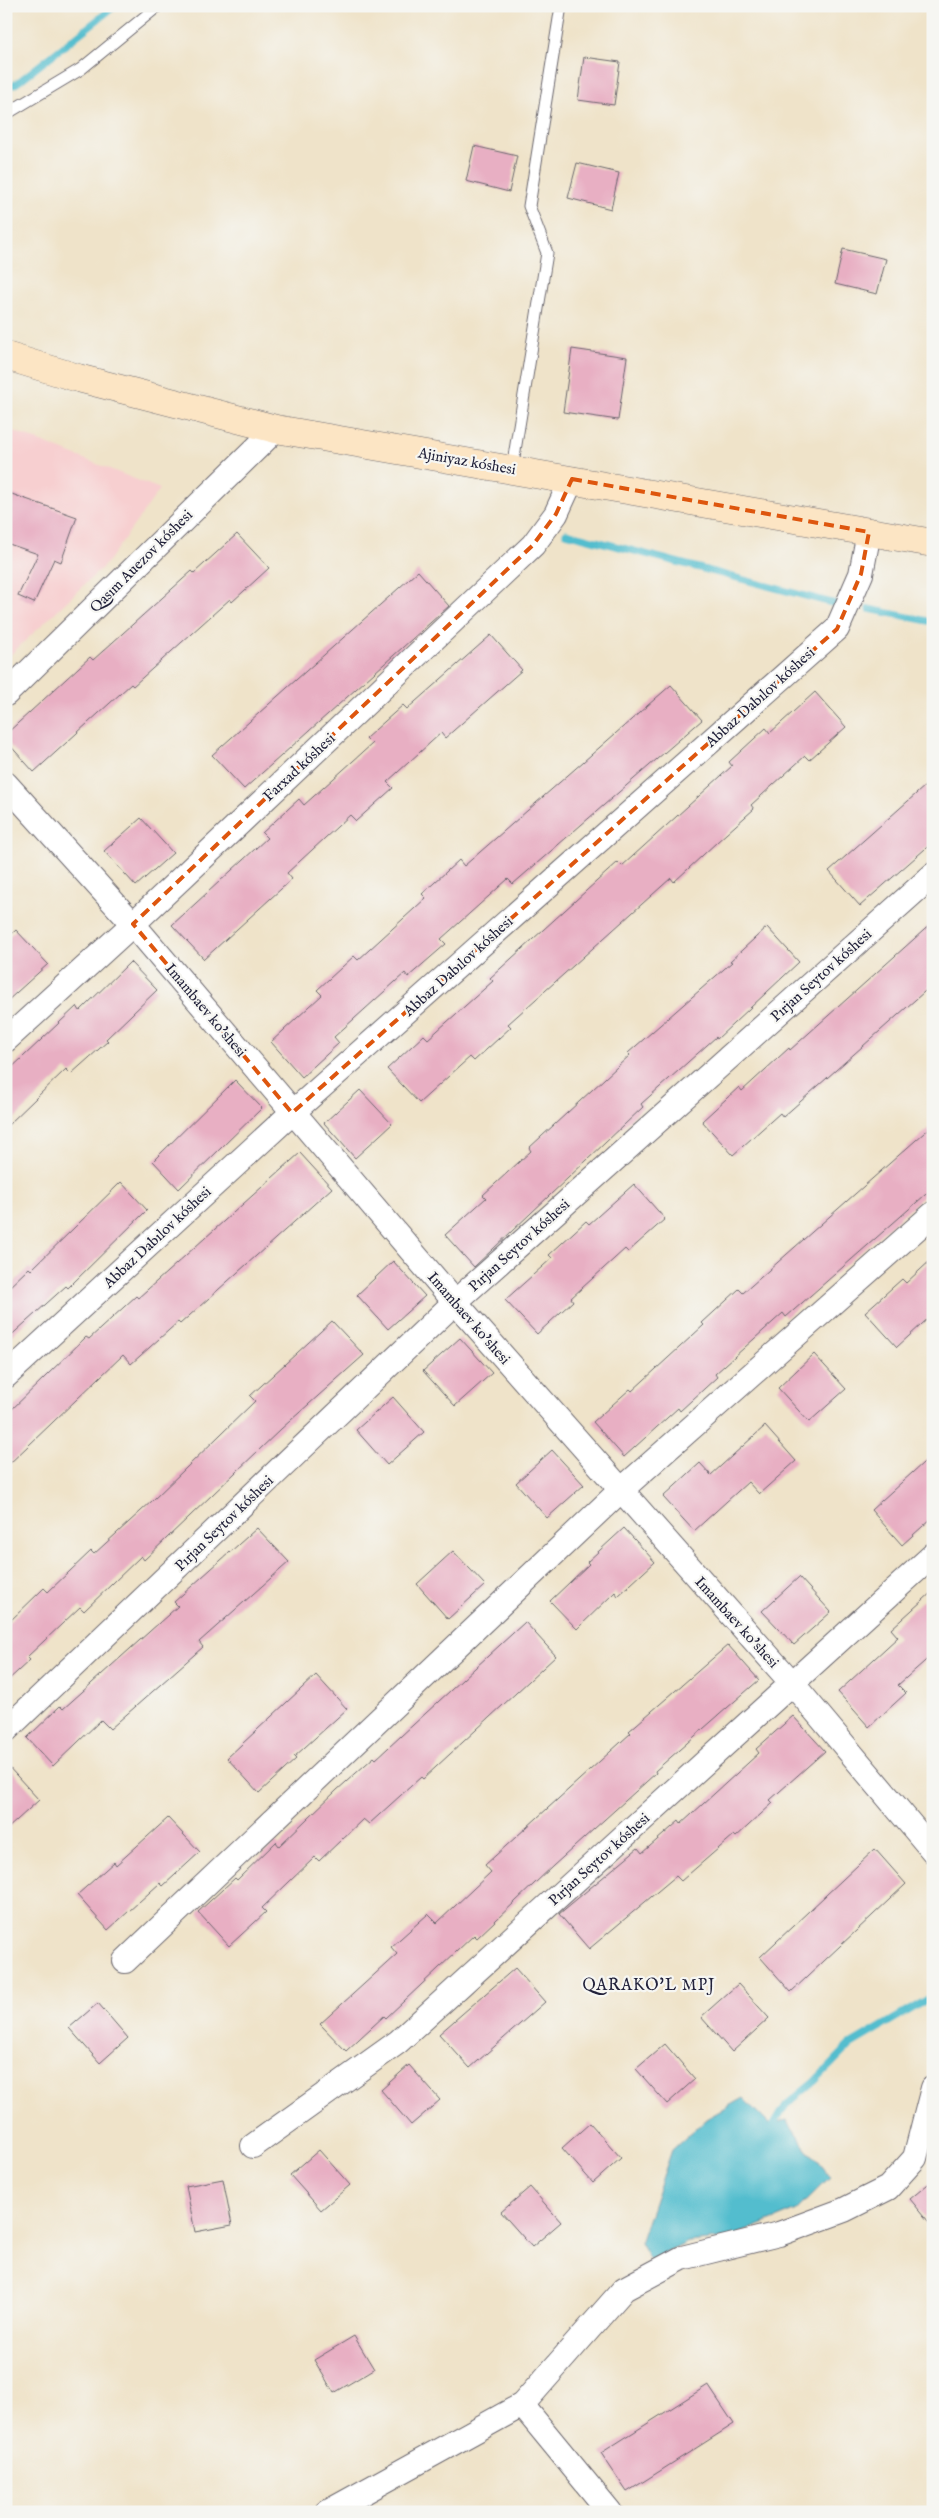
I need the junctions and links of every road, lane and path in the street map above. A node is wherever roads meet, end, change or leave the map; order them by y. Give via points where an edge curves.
1 (158, 6) edge
2 (561, 6) edge
3 (6, 114) edge
4 (6, 356) edge
5 (276, 429) junction
6 (512, 469) junction
7 (572, 479) junction
8 (869, 532) junction
9 (933, 543) edge
10 (6, 694) edge
11 (6, 784) edge
12 (933, 875) edge
13 (133, 924) junction
14 (6, 1040) edge
15 (292, 1113) junction
16 (933, 1214) edge
17 (455, 1302) junction
18 (6, 1376) edge
19 (620, 1490) junction
20 (933, 1556) edge
21 (792, 1683) junction
22 (6, 1730) edge
23 (933, 1851) edge
24 (125, 1961) dead end
25 (933, 2088) edge
26 (253, 2146) dead end
27 (522, 2405) junction
28 (328, 2512) edge
29 (610, 2512) edge

1 - 3 lane via 81,69
2 - 6 lane via 529,206 547,253
4 - 5 street, Ajiniyaz kóshesi
5 - 6 street, Ajiniyaz kóshesi
5 - 10 street, Qasım Auezov kóshesi
6 - 7 street, Ajiniyaz kóshesi
7 - 8 street, Ajiniyaz kóshesi
7 - 13 street, Farxad kóshesi via 556,514 533,545
8 - 9 street, Ajiniyaz kóshesi
8 - 15 street, Abbaz Dabılov kóshesi via 861,574 837,629
11 - 13 street, Imambaev ko'shesi
12 - 17 street, Pırjan Seytov kóshesi
13 - 14 street, Farxad kóshesi
13 - 15 street, Imambaev ko'shesi
15 - 17 street, Imambaev ko'shesi
15 - 18 street, Abbaz Dabılov kóshesi
16 - 19 street
17 - 19 street, Imambaev ko'shesi
17 - 22 street, Pırjan Seytov kóshesi
19 - 21 street, Imambaev ko'shesi
19 - 24 street
20 - 21 street, Pırjan Seytov kóshesi
21 - 23 street, Imambaev ko'shesi
21 - 26 street, Pırjan Seytov kóshesi via 398,2042
25 - 27 street via 915,2158 888,2188 844,2210 778,2234 682,2258 624,2289
27 - 28 street
27 - 29 street

